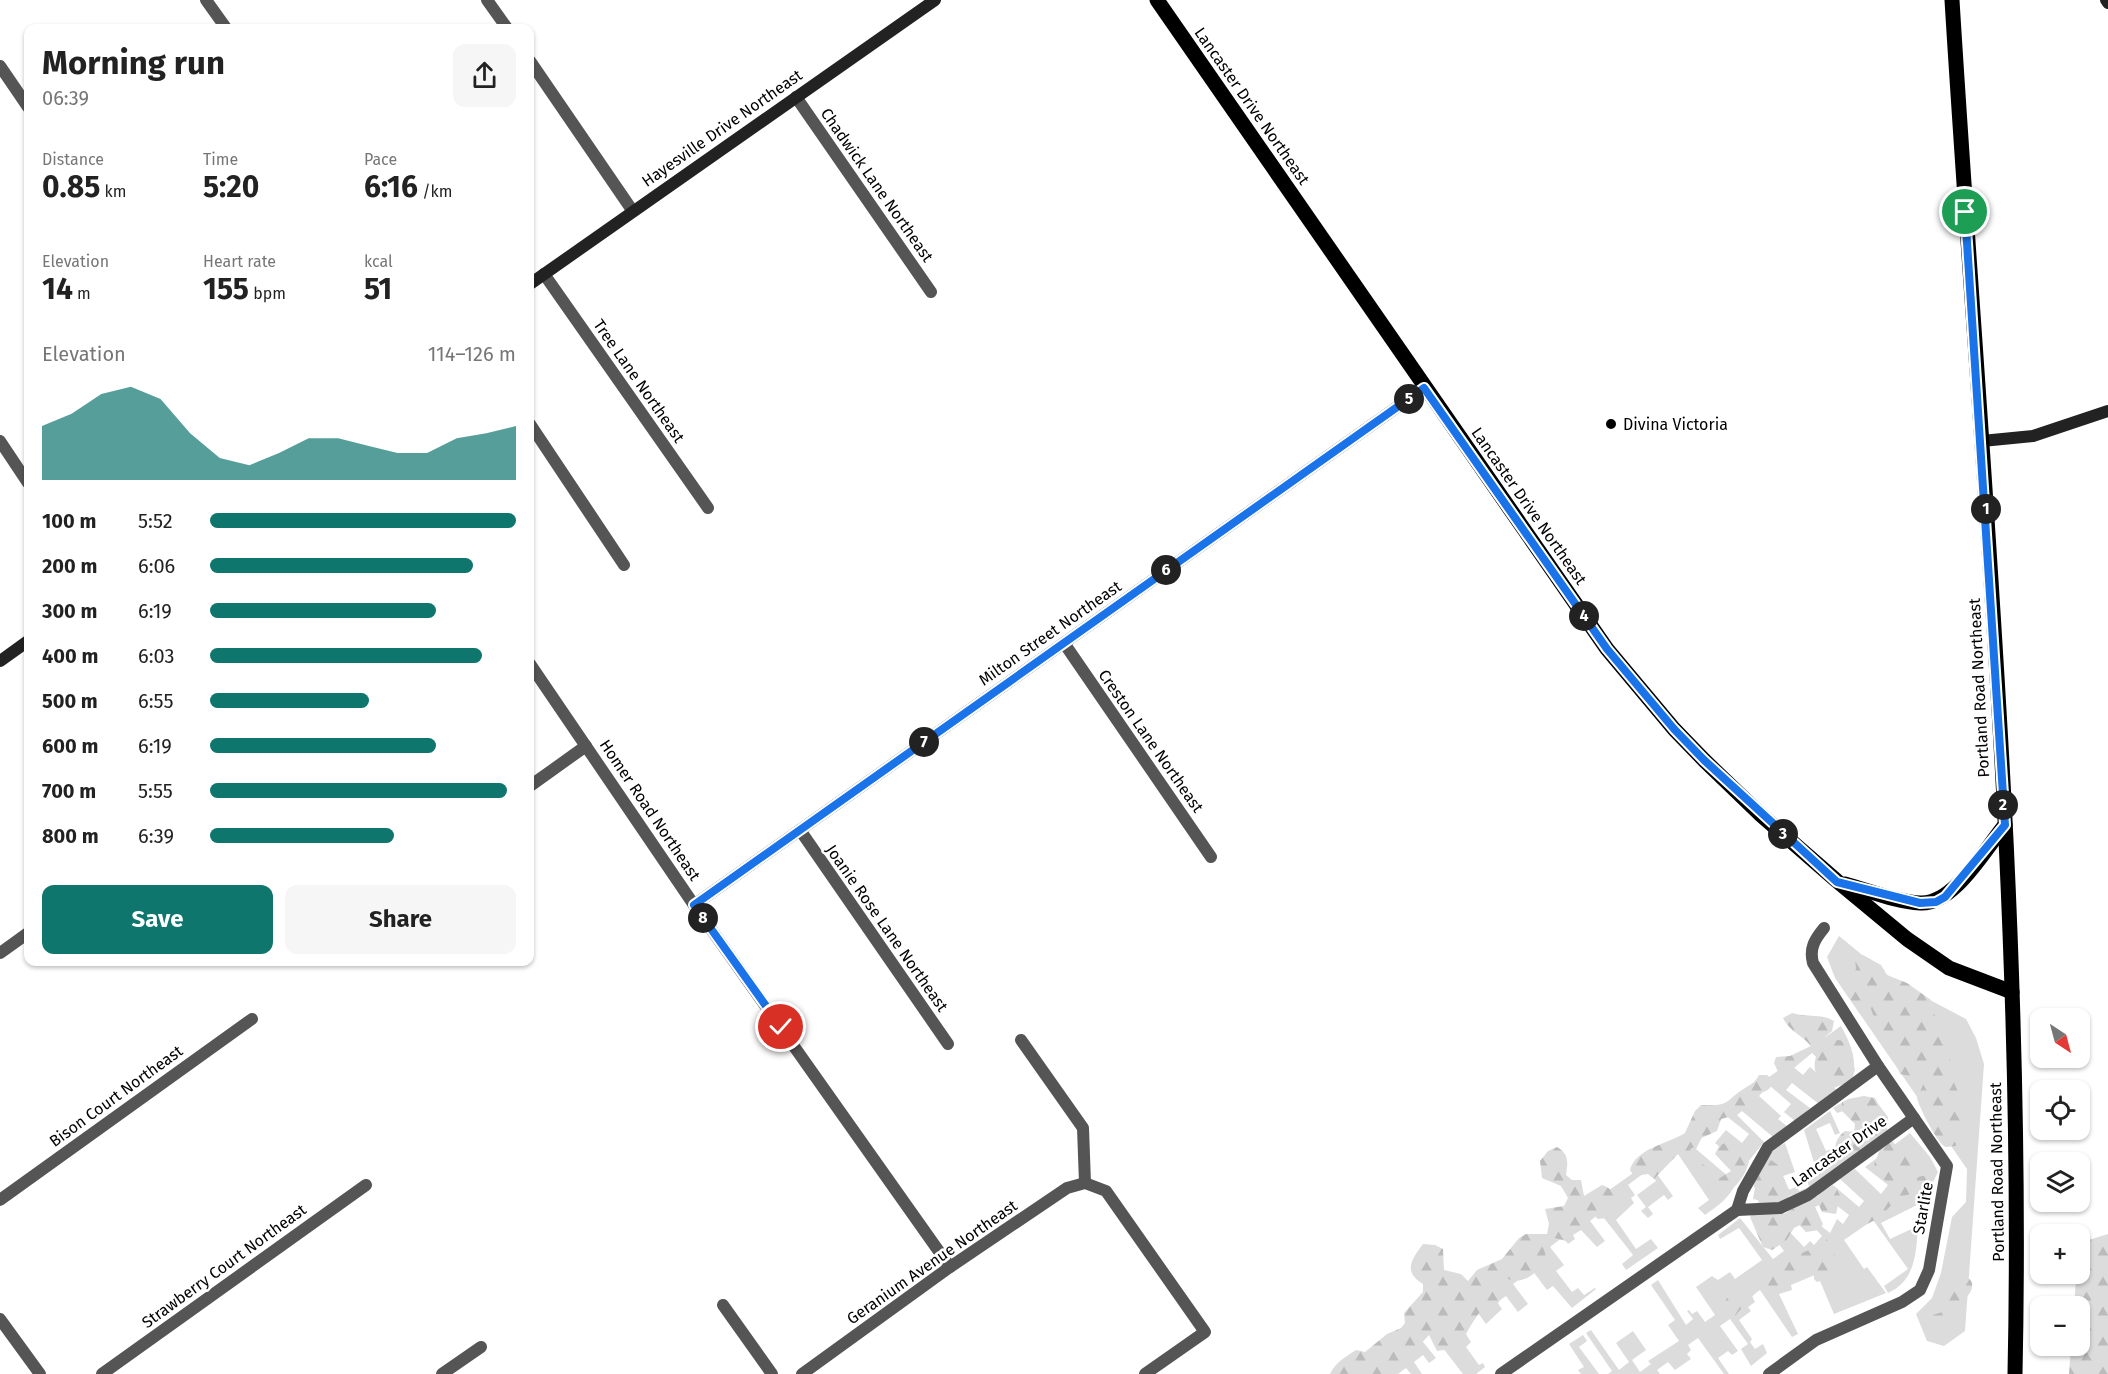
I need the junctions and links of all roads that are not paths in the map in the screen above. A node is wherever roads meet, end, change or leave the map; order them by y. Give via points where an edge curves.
1 (206, 0) edge
2 (487, 0) edge
3 (934, 0) edge
4 (1157, 0) edge
5 (1952, 0) edge
6 (223, 24) edge
7 (504, 24) edge
8 (0, 66) edge
9 (534, 67) edge
10 (796, 97) junction
11 (24, 101) edge
12 (632, 210) junction
13 (544, 274) junction
14 (534, 281) edge
15 (931, 292) dead end
16 (1424, 388) junction
17 (2108, 411) edge
18 (534, 430) edge
19 (0, 441) edge
20 (1982, 441) junction
21 (24, 477) edge
22 (708, 508) dead end
23 (624, 566) dead end
24 (1064, 643) junction
25 (24, 644) edge
26 (0, 661) edge
27 (534, 670) edge
28 (586, 746) junction
29 (534, 783) edge
30 (2005, 825) junction
31 (800, 830) junction
32 (1210, 857) dead end
33 (1837, 882) junction
34 (694, 905) junction
35 (1824, 928) dead end
36 (24, 936) edge
37 (0, 953) edge
38 (2012, 992) junction
39 (252, 1019) dead end
40 (1021, 1040) dead end
41 (948, 1044) dead end
42 (1878, 1066) junction
43 (1914, 1118) junction
44 (1085, 1183) junction
45 (366, 1185) dead end
46 (0, 1200) edge
47 (1737, 1210) junction
48 (950, 1267) junction
49 (723, 1305) dead end
50 (0, 1319) edge
51 (481, 1347) dead end
52 (40, 1374) edge
53 (102, 1374) edge
54 (442, 1374) edge
55 (772, 1374) edge
56 (802, 1374) edge
57 (1144, 1374) edge
58 (1501, 1374) edge
59 (1769, 1374) edge
60 (2015, 1374) edge

1 - 6 street
2 - 7 street
3 - 10 street, Hayesville Drive Northeast
4 - 16 main road, Lancaster Drive Northeast
5 - 20 main road, Portland Road Northeast
8 - 11 street
9 - 12 street
10 - 12 street, Hayesville Drive Northeast
10 - 15 street, Chadwick Lane Northeast
12 - 13 street, Hayesville Drive Northeast
13 - 14 street, Hayesville Drive Northeast
13 - 22 street, Tree Lane Northeast
16 - 24 street, Milton Street Northeast
16 - 33 main road, Lancaster Drive Northeast via 1607,649 1674,729 1761,815
17 - 20 street via 2033,436
18 - 23 street
19 - 21 street
20 - 30 main road, Portland Road Northeast
24 - 31 street, Milton Street Northeast
24 - 32 street, Creston Lane Northeast
25 - 26 street
27 - 28 street, Homer Road Northeast
28 - 29 street
28 - 34 street, Homer Road Northeast
30 - 33 main road via 1952,891 1936,902 1920,903
30 - 38 main road, Portland Road Northeast
31 - 34 street, Milton Street Northeast
31 - 41 street, Joanie Rose Lane Northeast
33 - 38 main road, Lancaster Drive Northeast via 1948,968
34 - 48 street, Homer Road Northeast
35 - 42 street, Starlite via 1810,952 1813,963
36 - 37 street
38 - 60 main road, Portland Road Northeast
39 - 46 street, Bison Court Northeast
40 - 44 street via 1083,1128
42 - 43 street, Starlite
42 - 47 street via 1768,1147 1743,1191
43 - 47 street, Lancaster Drive via 1808,1195 1780,1208
43 - 59 street, Starlite via 1947,1166 1929,1270 1920,1290 1902,1302 1816,1340
44 - 48 street, Geranium Avenue Northeast via 1067,1188
44 - 57 street via 1106,1191 1205,1332
45 - 53 street, Strawberry Court Northeast
47 - 58 street
48 - 56 street, Geranium Avenue Northeast
49 - 55 street
50 - 52 street
51 - 54 street

